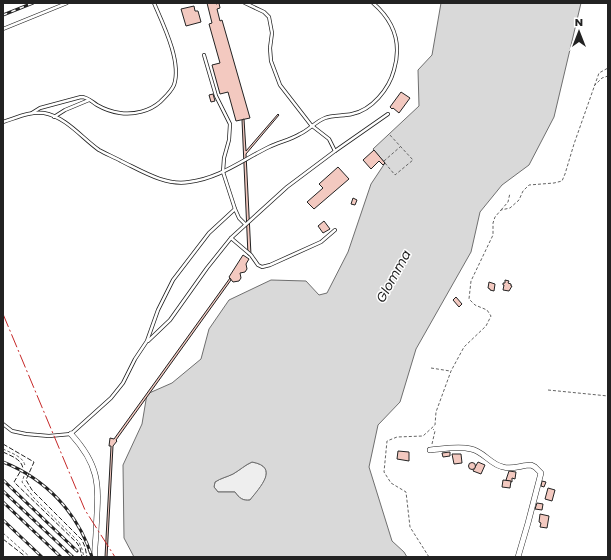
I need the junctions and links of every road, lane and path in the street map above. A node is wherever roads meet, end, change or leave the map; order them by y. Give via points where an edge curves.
1 (67, 3) edge
2 (154, 3) edge
3 (245, 3) edge
4 (372, 3) edge
5 (3, 29) edge
6 (204, 55) dead end
7 (608, 68) edge
8 (608, 76) edge
9 (594, 87) junction
10 (90, 100) junction
11 (32, 113) junction
12 (388, 114) dead end
13 (54, 117) junction
14 (3, 122) edge
15 (312, 125) junction
16 (389, 134) dead end
17 (401, 146) junction
18 (335, 151) junction
19 (223, 172) junction
20 (510, 193) dead end
21 (505, 206) junction
22 (510, 208) junction
23 (235, 209) junction
24 (501, 210) junction
25 (245, 224) junction
26 (335, 230) dead end
27 (231, 238) junction
28 (147, 341) junction
29 (431, 368) dead end
30 (451, 371) junction
31 (548, 390) dead end
32 (608, 396) edge
33 (3, 424) edge
34 (432, 428) junction
35 (71, 434) junction
36 (3, 449) edge
37 (430, 450) joint
38 (25, 468) dead end
39 (24, 476) dead end
40 (3, 533) edge
41 (30, 557) edge
42 (84, 557) edge
43 (95, 557) edge
44 (429, 557) edge
45 (518, 557) edge

1 - 5 lane
2 - 10 lane via 170,40 176,75 174,85 155,106 142,112 109,111
3 - 15 lane via 269,17 272,33 271,61 275,74 280,85
4 - 15 lane via 383,12 391,24 397,41 397,58 392,78 383,93 366,108 354,114 326,117
6 - 19 lane via 216,96 230,124
7 - 9 path via 599,73
8 - 9 path via 602,78
9 - 22 path via 562,181 529,185
10 - 11 lane via 80,97 40,108
10 - 13 lane via 64,110
11 - 13 lane
11 - 14 lane
12 - 18 lane
13 - 19 lane via 100,151 149,175 173,182 188,182
15 - 18 lane via 329,139
15 - 19 lane via 301,134 268,147
16 - 17 path
17 - 17 path via 384,162 395,175 413,160
18 - 25 lane via 287,187
19 - 23 lane
20 - 21 path
21 - 22 path
21 - 24 path
22 - 24 path
23 - 25 lane
23 - 28 lane via 209,233 173,280 158,310
24 - 30 path via 495,217 493,235 471,281 469,299 487,310 491,316 486,326 464,346
25 - 27 lane
26 - 27 lane via 321,242 262,267
27 - 28 lane via 170,320
28 - 35 lane via 123,383 111,398
29 - 30 path
30 - 34 path
31 - 32 path
33 - 35 lane via 12,431 26,434
34 - 37 path via 435,431
34 - 44 path via 423,436 397,437 387,441 384,472 391,483 406,492 410,527
35 - 43 street via 86,454 96,475 98,488
36 - 38 path via 26,464
37 - 45 street via 472,449 504,468 531,465 539,470 541,473
39 - 42 path via 22,482 34,498 79,542
40 - 41 path

